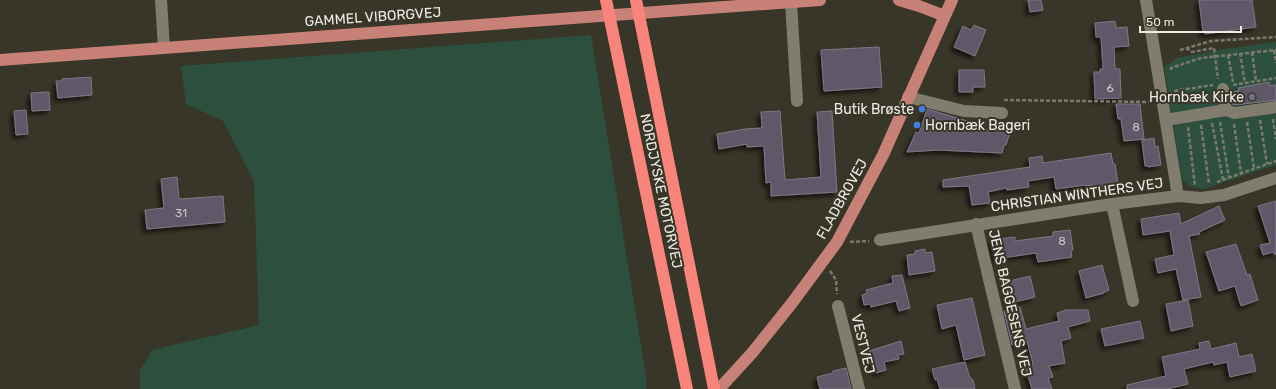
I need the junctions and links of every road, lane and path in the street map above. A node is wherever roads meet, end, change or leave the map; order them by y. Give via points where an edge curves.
1 (161, 0) edge
2 (606, 0) edge
3 (637, 0) edge
4 (820, 0) edge
5 (899, 0) edge
6 (952, 0) edge
7 (1146, 0) edge
8 (791, 2) junction
9 (945, 16) junction
10 (1276, 37) edge
11 (164, 48) junction
12 (1186, 48) junction
13 (1180, 50) dead end
14 (1275, 50) edge
15 (1252, 52) junction
16 (1240, 53) junction
17 (1228, 54) junction
18 (1215, 56) junction
19 (0, 60) edge
20 (1276, 62) edge
21 (1172, 74) dead end
22 (1276, 78) edge
23 (1256, 81) junction
24 (1245, 83) junction
25 (1173, 87) dead end
26 (1228, 87) junction
27 (1174, 91) junction
28 (908, 96) junction
29 (1175, 98) dead end
30 (1003, 100) dead end
31 (797, 101) dead end
32 (1162, 102) junction
33 (1273, 108) edge
34 (1258, 110) junction
35 (1002, 113) dead end
36 (1217, 113) junction
37 (1166, 120) junction
38 (1276, 139) edge
39 (1276, 161) edge
40 (1267, 164) junction
41 (1254, 168) junction
42 (1241, 173) junction
43 (1229, 178) junction
44 (1276, 178) edge
45 (1222, 180) junction
46 (1189, 184) dead end
47 (1209, 184) junction
48 (1203, 186) dead end
49 (1178, 196) junction
50 (1112, 204) junction
51 (976, 224) junction
52 (880, 240) joint
53 (837, 242) junction
54 (823, 261) junction
55 (1133, 301) dead end
56 (838, 306) joint
57 (686, 389) edge
58 (714, 389) edge
59 (719, 389) edge
60 (859, 389) edge
61 (1015, 389) edge

1 - 11 street
2 - 57 highway, NORDJYSKE MOTORVEJ
3 - 58 highway, NORDJYSKE MOTORVEJ
4 - 8 main road, GAMMEL VIBORGVEJ
5 - 9 main road
6 - 9 main road, FLADBROVEJ
7 - 32 street
8 - 11 main road, GAMMEL VIBORGVEJ
8 - 31 street
9 - 28 main road, FLADBROVEJ
10 - 12 path via 1211,41
11 - 19 main road, GAMMEL VIBORGVEJ
12 - 13 path
12 - 18 path via 1192,52 1214,48
14 - 15 path
14 - 20 path
15 - 16 path
15 - 23 path
16 - 17 path
16 - 24 path
17 - 18 path
17 - 26 path
18 - 21 path via 1171,68
18 - 27 path via 1220,84
22 - 23 path
23 - 24 path
24 - 26 path
25 - 27 path
26 - 36 street
27 - 29 path
28 - 35 street via 964,111
28 - 53 main road, FLADBROVEJ via 883,155
30 - 32 path
32 - 37 street
33 - 34 street
33 - 38 path
34 - 36 street
34 - 40 path
36 - 37 street
36 - 41 path
36 - 42 path via 1234,123
36 - 43 path
36 - 45 path
36 - 46 path via 1196,187
36 - 47 path via 1203,134
37 - 49 street
39 - 40 path
40 - 41 path
41 - 42 path
42 - 43 path
43 - 45 path
44 - 49 street, CHRISTIAN WINTHERS VEJ via 1224,195 1201,198
45 - 47 path
47 - 48 path
49 - 50 street, CHRISTIAN WINTHERS VEJ
50 - 51 street, CHRISTIAN WINTHERS VEJ
50 - 55 street
51 - 52 street, CHRISTIAN WINTHERS VEJ
51 - 61 street, JENS BAGGESENS VEJ
52 - 53 path
53 - 54 main road, FLADBROVEJ
54 - 56 path via 836,280
54 - 59 main road, FLADBROVEJ via 752,353
56 - 60 street, VESTVEJ

